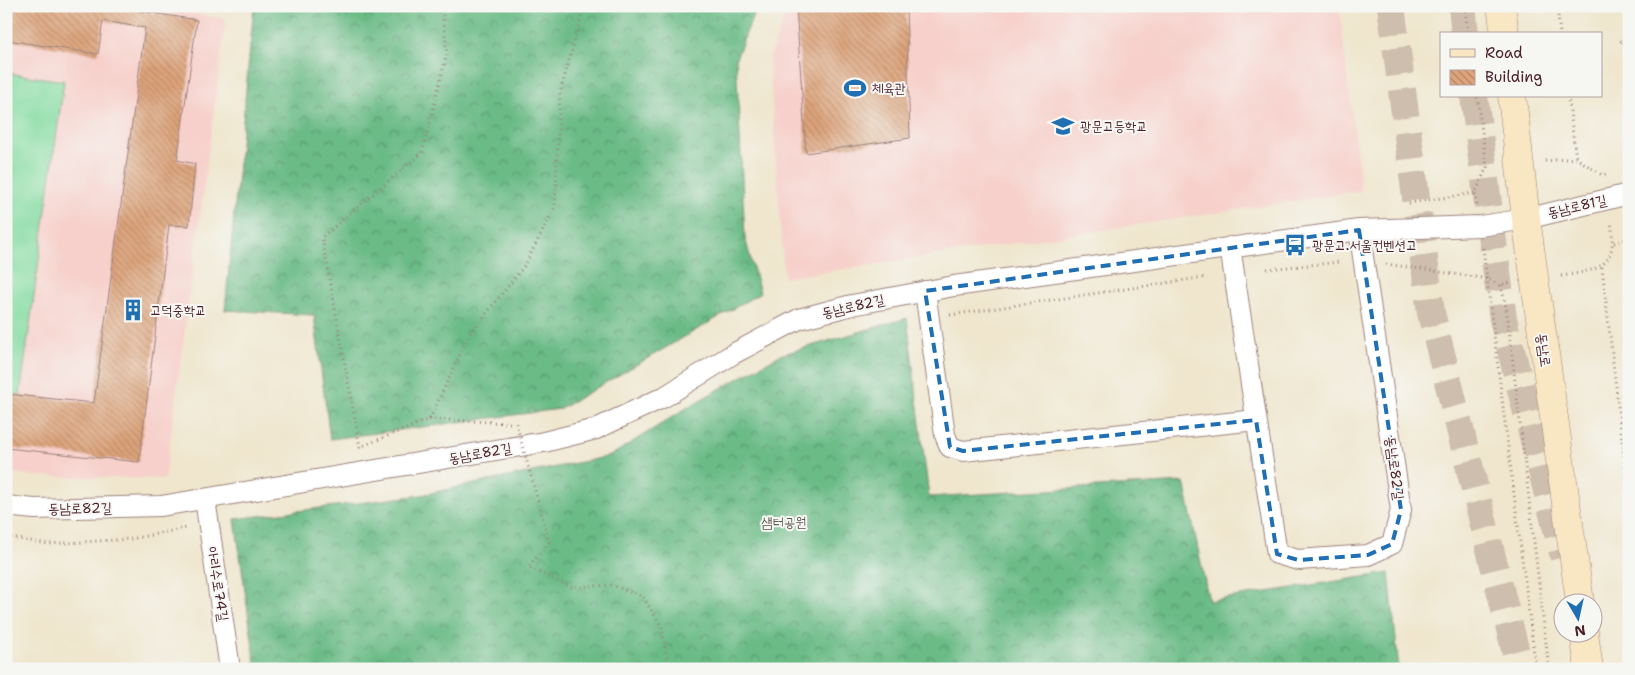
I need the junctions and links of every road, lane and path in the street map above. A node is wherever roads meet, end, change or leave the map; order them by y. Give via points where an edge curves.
1 (442, 6) edge
2 (584, 6) edge
3 (1464, 6) edge
4 (1502, 6) edge
5 (1557, 6) edge
6 (1468, 32) edge
7 (1505, 32) edge
8 (1560, 32) edge
9 (1477, 98) edge
10 (1512, 98) edge
11 (1568, 98) edge
12 (1611, 173) dead end
13 (1475, 194) dead end
14 (1629, 194) edge
15 (1526, 219) junction
16 (1359, 230) junction
17 (1629, 238) edge
18 (1230, 247) junction
19 (1602, 267) junction
20 (1594, 271) dead end
21 (1488, 280) dead end
22 (1502, 285) dead end
23 (925, 292) junction
24 (430, 419) junction
25 (1256, 420) junction
26 (205, 499) junction
27 (1629, 500) edge
28 (6, 506) edge
29 (1579, 592) edge
30 (1585, 642) edge
31 (230, 669) edge
32 (669, 669) edge
33 (1536, 669) edge
34 (1549, 669) edge
35 (1589, 669) edge

1 - 24 path via 447,54 422,153 322,237 360,447
2 - 24 path via 560,93 555,207 525,265 469,335
3 - 6 path
4 - 7 main road
5 - 8 path
9 - 13 path via 1487,168
10 - 15 main road, 동남로
11 - 12 path via 1576,158 1602,175
14 - 15 street, 동남로81길
15 - 16 street, 동남로82길 via 1480,226
15 - 29 main road, 동남로
16 - 18 street, 동남로82길
16 - 25 street, 동남로82길 via 1401,510 1392,544 1368,555 1298,560 1277,554
17 - 19 path via 1614,243
18 - 23 street, 동남로82길
18 - 25 street, 동남로82길
19 - 20 path
19 - 27 path
21 - 33 path
22 - 34 path
23 - 25 street via 950,447 963,451
23 - 26 street, 동남로82길 via 852,305 799,319 733,354 664,397 596,428 544,442
24 - 32 path, bridge via 516,423 549,542 528,567 571,587 612,585 642,597 662,628
26 - 28 street, 동남로82길 via 161,506 34,509
26 - 31 street, 아리수로74길
30 - 35 main road

